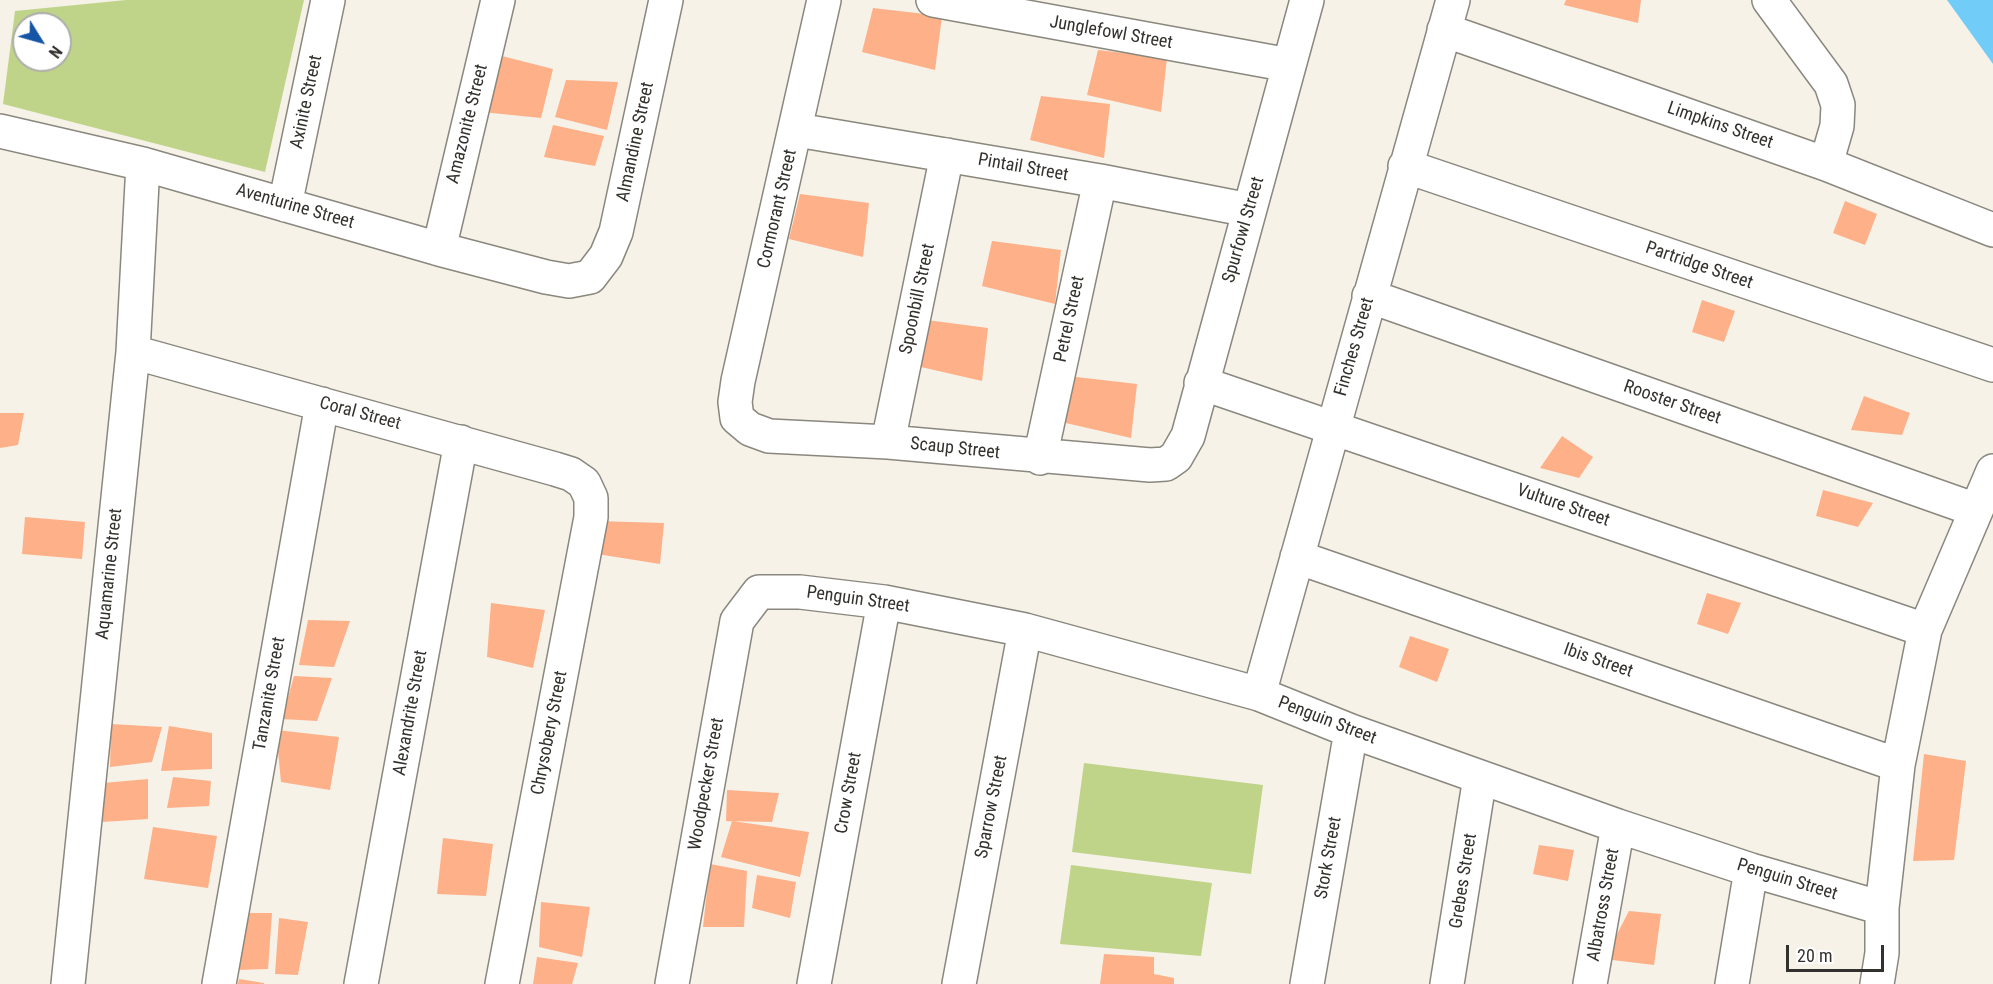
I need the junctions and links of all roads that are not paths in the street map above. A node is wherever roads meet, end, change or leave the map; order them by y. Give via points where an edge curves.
1 (328, 0) edge
2 (498, 0) edge
3 (666, 0) edge
4 (824, 0) edge
5 (933, 0) edge
6 (1307, 0) edge
7 (1769, 0) edge
8 (1448, 15) edge
9 (1289, 65) junction
10 (797, 130) junction
11 (0, 131) edge
12 (947, 155) junction
13 (143, 164) junction
14 (1826, 164) junction
15 (1406, 166) junction
16 (1100, 181) junction
17 (285, 205) junction
18 (1249, 210) junction
19 (1993, 230) edge
20 (439, 249) junction
21 (590, 277) joint
22 (1369, 296) junction
23 (133, 352) junction
24 (1993, 365) edge
25 (1201, 383) junction
26 (322, 404) junction
27 (737, 418) joint
28 (1333, 427) junction
29 (461, 442) junction
30 (888, 442) junction
31 (1176, 457) joint
32 (1040, 458) junction
33 (1993, 471) edge
34 (584, 483) joint
35 (1976, 510) junction
36 (1297, 557) junction
37 (759, 592) joint
38 (884, 602) junction
39 (1025, 630) junction
40 (1925, 630) junction
41 (1259, 694) junction
42 (1351, 731) junction
43 (1898, 765) junction
44 (1480, 777) junction
45 (1618, 826) junction
46 (1751, 870) junction
47 (1882, 908) junction
48 (68, 984) edge
49 (219, 984) edge
50 (362, 984) edge
51 (502, 984) edge
52 (672, 984) edge
53 (814, 984) edge
54 (959, 984) edge
55 (1307, 984) edge
56 (1447, 984) edge
57 (1590, 984) edge
58 (1732, 984) edge
59 (1876, 984) edge

1 - 17 street, Axinite Street
2 - 20 street, Amazonite Street
3 - 21 street, Almandine Street via 616,232 606,256
4 - 10 street, Cormorant Street
5 - 9 street, Junglefowl Street
6 - 9 street, Spurfowl Street
7 - 14 street via 1831,84 1838,105 1837,126
8 - 14 street, Limpkins Street
8 - 15 street, Finches Street
9 - 18 street, Spurfowl Street
10 - 12 street, Pintail Street
10 - 27 street, Cormorant Street via 738,381
11 - 13 street, Aventurine Street
12 - 16 street, Pintail Street
12 - 30 street, Spoonbill Street
13 - 17 street, Aventurine Street
13 - 23 street, Aquamarine Street
14 - 19 street, Limpkins Street
15 - 22 street, Finches Street
15 - 24 street, Partridge Street
16 - 18 street, Pintail Street
16 - 32 street, Petrel Street
17 - 20 street, Aventurine Street
18 - 25 street, Spurfowl Street
20 - 21 street, Aventurine Street via 546,277 569,281
22 - 28 street, Finches Street
22 - 35 street, Rooster Street
23 - 26 street, Coral Street
23 - 48 street, Aquamarine Street
25 - 28 street, Vulture Street
25 - 31 street, Spurfowl Street via 1188,436
26 - 29 street, Coral Street
26 - 49 street, Tanzanite Street
27 - 30 street, Scaup Street via 750,429 769,436
28 - 36 street, Finches Street
28 - 40 street, Vulture Street
29 - 34 street, Coral Street via 563,471
29 - 50 street, Alexandrite Street
30 - 32 street, Scaup Street
31 - 32 street, Scaup Street via 1166,464 1150,465
33 - 35 street
34 - 51 street, Chrysobery Street via 591,498 591,517
35 - 40 street
36 - 41 street, Finches Street
36 - 43 street, Ibis Street
37 - 38 street, Penguin Street via 800,592
37 - 52 street, Woodpecker Street via 736,621
38 - 39 street, Penguin Street
38 - 53 street, Crow Street
39 - 41 street, Penguin Street
39 - 54 street, Sparrow Street
40 - 43 street
41 - 42 street, Penguin Street
42 - 44 street, Penguin Street
42 - 55 street, Stork Street
43 - 47 street
44 - 45 street, Penguin Street
44 - 56 street, Grebes Street
45 - 46 street, Penguin Street
45 - 57 street, Albatross Street
46 - 47 street, Penguin Street
46 - 58 street
47 - 59 street via 1882,953

